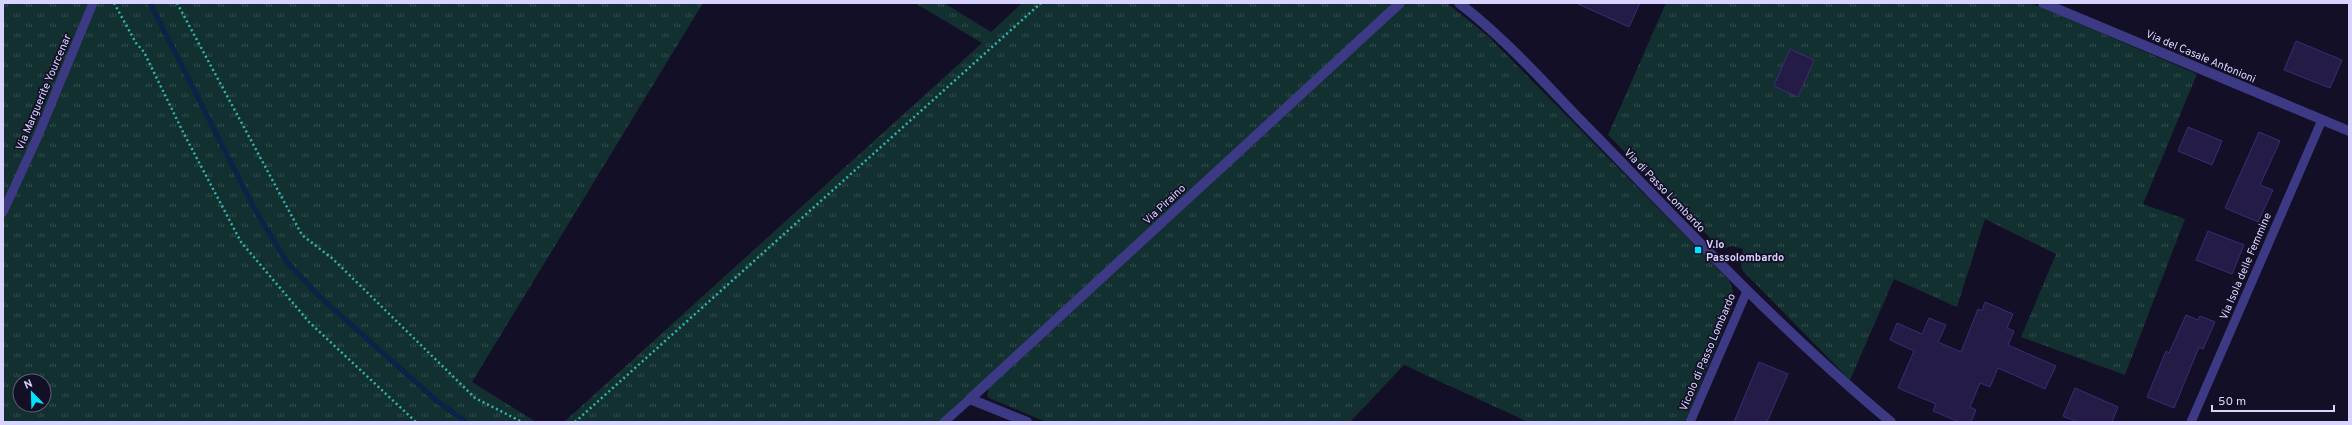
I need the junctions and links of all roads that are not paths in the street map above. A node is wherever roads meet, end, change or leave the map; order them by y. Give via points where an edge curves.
1 (93, 3) edge
2 (1400, 3) edge
3 (1459, 3) edge
4 (2043, 3) edge
5 (2322, 120) junction
6 (2349, 131) edge
7 (3, 212) edge
8 (1747, 291) junction
9 (970, 399) junction
10 (944, 422) edge
11 (1027, 422) edge
12 (1690, 422) edge
13 (1891, 422) edge
14 (2191, 422) edge

1 - 7 lane, Via Marguerite Yourcenar
2 - 9 street, Via Piraino
3 - 8 street, Via di Passo Lombardo via 1504,43
4 - 5 street, Via del Casale Antonioni
5 - 6 street, Via del Casale Antonioni
5 - 14 lane, Via Isola delle Femmine
8 - 12 lane, Vicolo di Passo Lombardo
8 - 13 street, Via di Passo Lombardo via 1848,386
9 - 10 lane, Via Piraino
9 - 11 street

